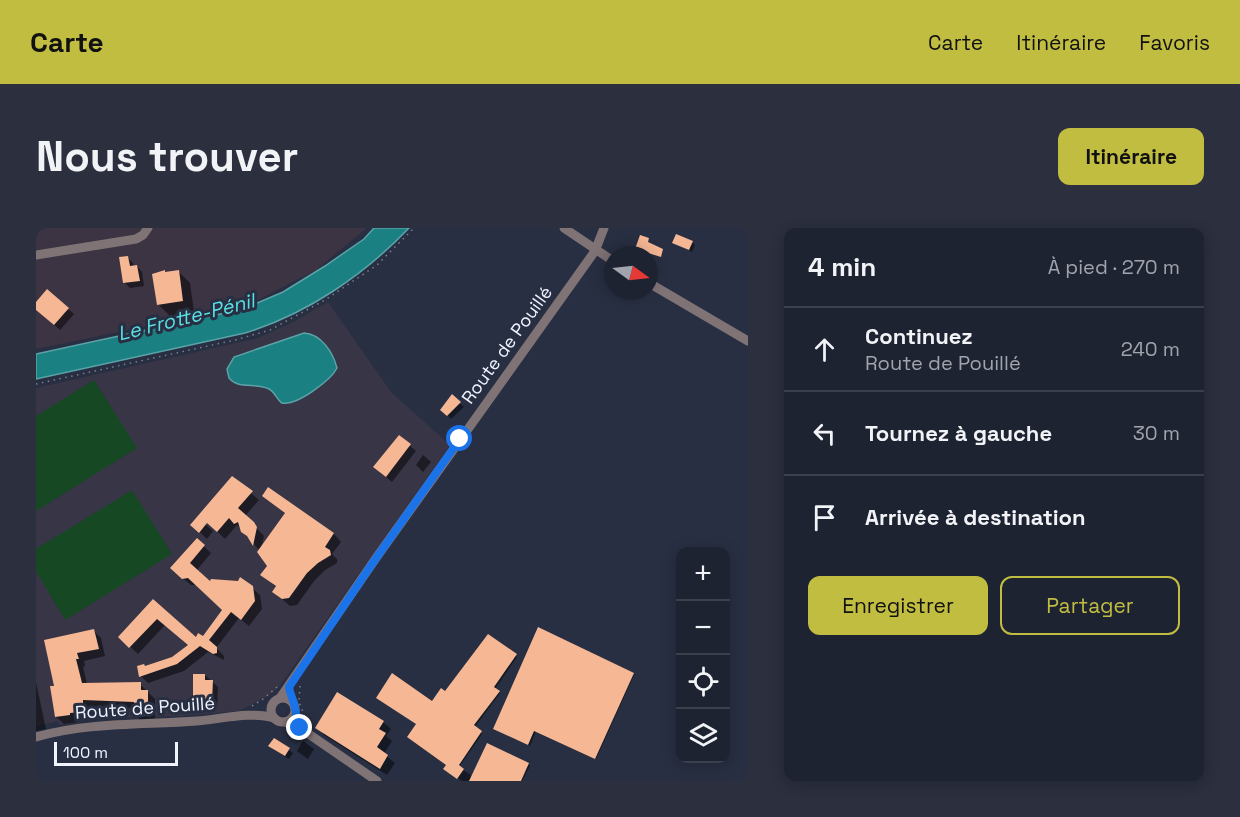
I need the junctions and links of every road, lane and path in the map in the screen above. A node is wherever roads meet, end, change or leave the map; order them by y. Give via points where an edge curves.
1 (148, 228) edge
2 (414, 228) edge
3 (564, 228) edge
4 (604, 228) edge
5 (596, 251) junction
6 (36, 255) edge
7 (604, 256) edge
8 (658, 288) edge
9 (748, 341) edge
10 (36, 384) edge
11 (304, 679) dead end
12 (286, 685) junction
13 (291, 700) junction
14 (276, 702) junction
15 (249, 708) dead end
16 (258, 714) junction
17 (295, 715) junction
18 (274, 718) junction
19 (285, 722) junction
20 (304, 726) junction
21 (36, 737) edge
22 (377, 781) edge

1 - 6 street via 136,239
2 - 10 path via 377,266 270,330
3 - 5 street
4 - 5 street, Route de Pouillé
5 - 7 street
5 - 12 street, Route de Pouillé
8 - 9 street
11 - 20 path via 299,687
12 - 13 street
12 - 14 street, Route de Pouillé
12 - 15 path
13 - 14 street
13 - 17 street
14 - 16 street, Route de Pouillé
14 - 18 street
16 - 18 street, Route de Pouillé
16 - 21 street, Route de Pouillé via 82,728
17 - 19 street
17 - 20 street
18 - 19 street
19 - 20 street
20 - 22 street

